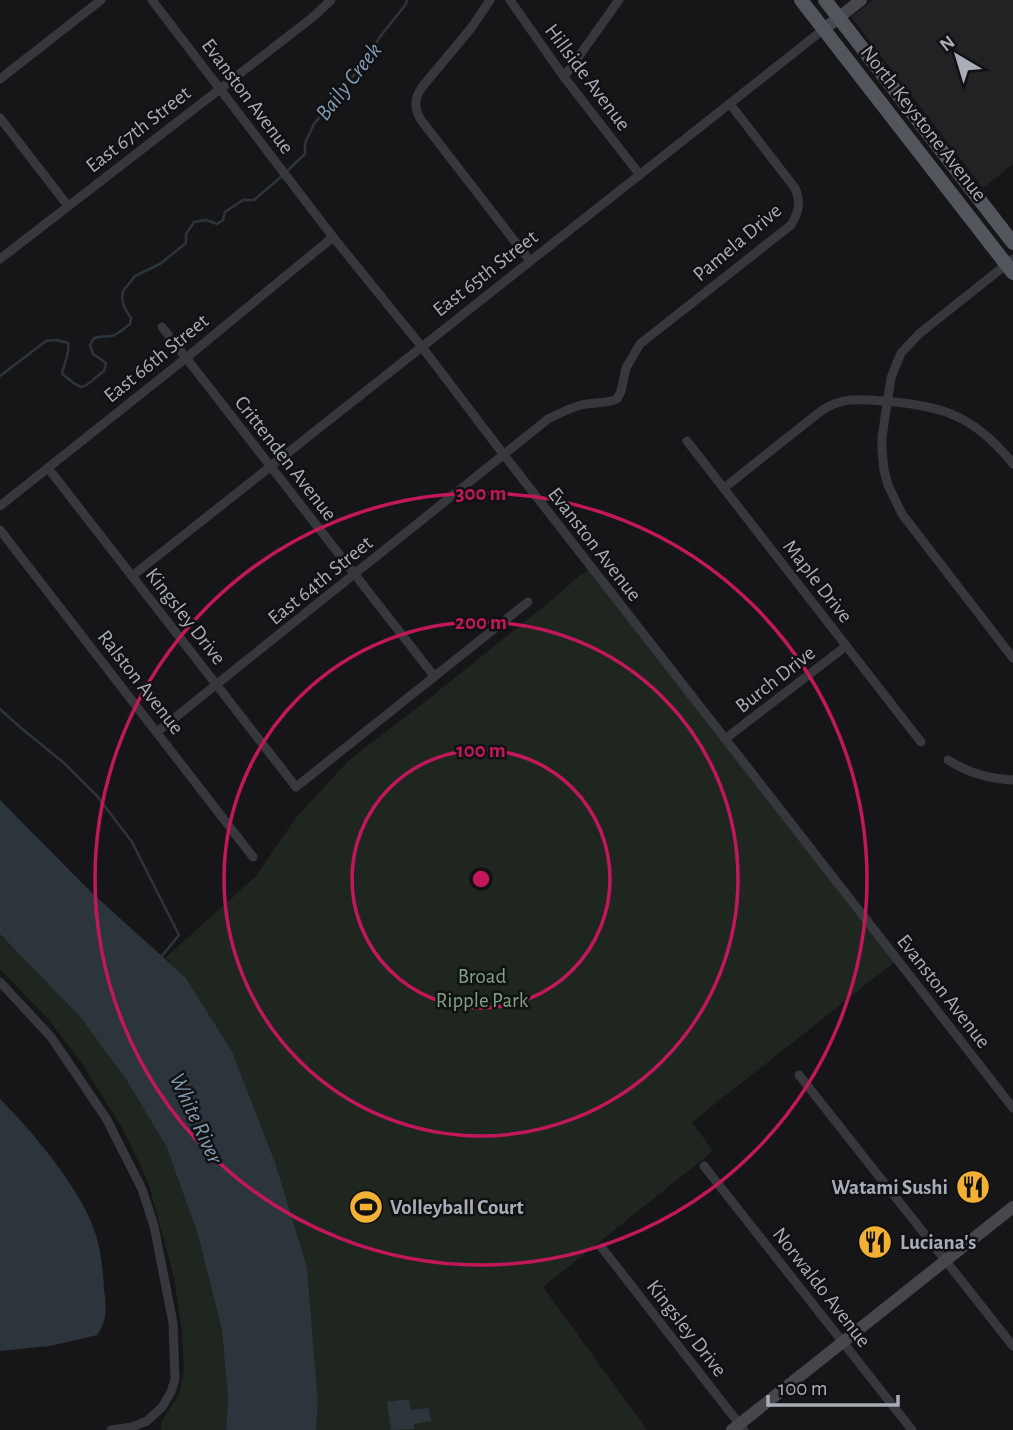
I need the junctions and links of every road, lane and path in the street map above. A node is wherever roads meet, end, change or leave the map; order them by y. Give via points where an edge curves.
1 (101, 0) edge
2 (152, 0) edge
3 (490, 0) edge
4 (510, 0) edge
5 (619, 0) edge
6 (801, 0) edge
7 (825, 0) edge
8 (861, 0) edge
9 (325, 2) edge
10 (839, 18) junction
11 (824, 29) junction
12 (564, 77) junction
13 (0, 79) edge
14 (220, 88) junction
15 (730, 104) junction
16 (0, 118) edge
17 (640, 175) junction
18 (68, 206) junction
19 (333, 237) junction
20 (1013, 243) edge
21 (0, 259) edge
22 (530, 261) junction
23 (1011, 265) edge
24 (162, 327) dead end
25 (422, 347) junction
26 (186, 358) junction
27 (888, 401) junction
28 (687, 441) dead end
29 (504, 455) junction
30 (1013, 464) edge
31 (271, 466) junction
32 (48, 468) junction
33 (724, 488) junction
34 (0, 506) edge
35 (0, 530) edge
36 (355, 574) junction
37 (132, 576) junction
38 (528, 602) dead end
39 (846, 646) junction
40 (1013, 658) edge
41 (434, 676) junction
42 (217, 684) junction
43 (157, 732) junction
44 (725, 739) junction
45 (920, 742) dead end
46 (948, 760) dead end
47 (1013, 780) edge
48 (253, 857) dead end
49 (0, 982) edge
50 (799, 1075) dead end
51 (1013, 1108) edge
52 (704, 1166) dead end
53 (1013, 1207) edge
54 (602, 1248) dead end
55 (945, 1261) junction
56 (843, 1342) junction
57 (1013, 1346) edge
58 (738, 1428) edge
59 (111, 1430) edge
60 (912, 1430) edge

1 - 13 street
2 - 14 street, Evanston Avenue
3 - 22 street via 422,87 416,110
4 - 12 street, Hillside Avenue
5 - 12 street
6 - 11 main road, North Keystone Avenue
7 - 10 main road, North Keystone Avenue
8 - 10 street, East 65th Street
9 - 14 street, East 67th Street via 313,17
10 - 11 street, East 65th Street
10 - 20 main road, North Keystone Avenue
11 - 15 street, East 65th Street
11 - 23 main road, North Keystone Avenue
12 - 17 street, Hillside Avenue
14 - 18 street, East 67th Street
14 - 19 street, Evanston Avenue
15 - 17 street, East 65th Street
15 - 29 street, Pamela Drive via 795,188 799,203 791,225 640,344 626,368 620,396 548,419
16 - 18 street
17 - 22 street, East 65th Street
18 - 21 street, East 67th Street
19 - 25 street, Evanston Avenue
19 - 26 street, East 66th Street
22 - 25 street, East 65th Street
23 - 27 street via 909,343 891,378
24 - 26 street, Crittenden Avenue
25 - 29 street, Evanston Avenue
25 - 31 street, East 65th Street
26 - 31 street, Crittenden Avenue
26 - 32 street, East 66th Street
27 - 30 street via 930,406 964,419 990,438
27 - 33 street via 850,399 828,407
27 - 40 street via 883,461 894,500
28 - 33 street, Maple Drive
29 - 36 street, East 64th Street
29 - 44 street, Evanston Avenue
31 - 36 street, Crittenden Avenue
31 - 37 street, East 65th Street
32 - 34 street, East 66th Street
32 - 37 street, Kingsley Drive
33 - 39 street, Maple Drive
35 - 43 street, Ralston Avenue
36 - 41 street, Crittenden Avenue
36 - 42 street, East 64th Street
37 - 42 street, Kingsley Drive
38 - 41 street
39 - 44 street, Burch Drive
39 - 45 street, Maple Drive
41 - 42 street, Kingsley Drive via 296,787
42 - 43 street, East 64th Street
43 - 48 street, Ralston Avenue
44 - 51 street, Evanston Avenue
46 - 47 street via 980,775
49 - 59 street via 51,1037 106,1118 142,1189 154,1226 173,1323 175,1379 163,1407 147,1421
50 - 55 street
52 - 56 street, Norwaldo Avenue
53 - 55 street
54 - 58 street, Kingsley Drive
55 - 56 street
55 - 57 street
56 - 58 street
56 - 60 street, Norwaldo Avenue

